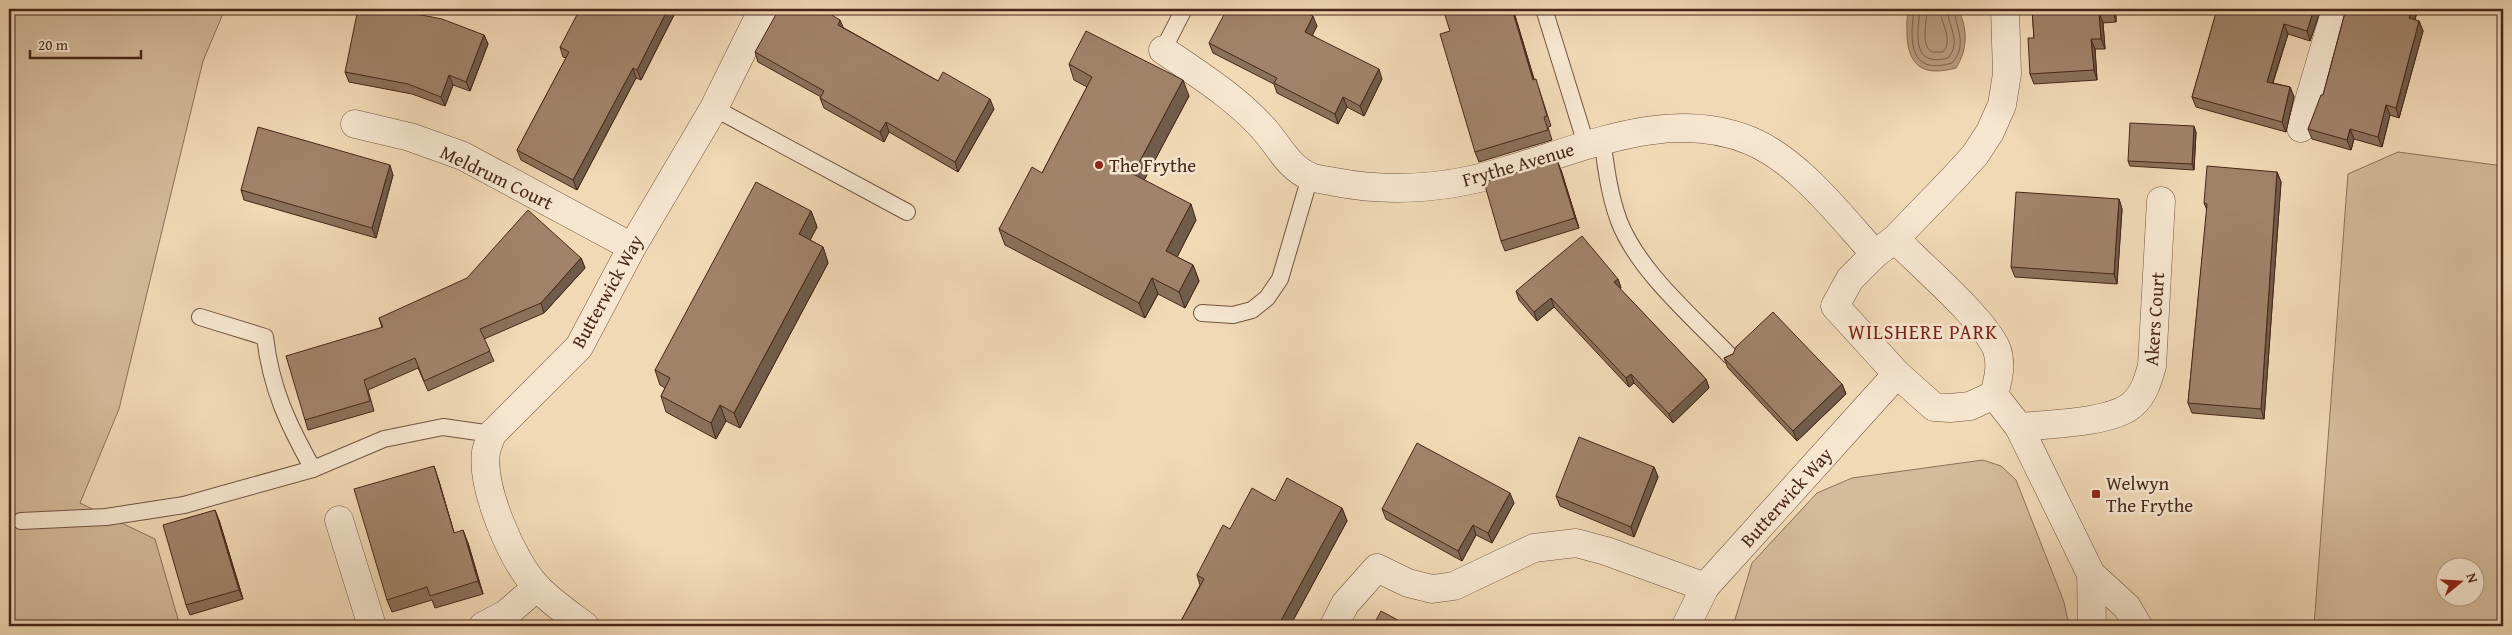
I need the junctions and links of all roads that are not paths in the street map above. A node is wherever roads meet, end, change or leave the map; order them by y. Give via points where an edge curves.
1 (764, 9) edge
2 (1184, 9) edge
3 (1544, 9) edge
4 (2005, 9) edge
5 (2336, 9) edge
6 (1163, 50) joint
7 (714, 108) junction
8 (355, 124) dead end
9 (2301, 128) dead end
10 (1594, 141) junction
11 (1310, 177) junction
12 (2161, 201) dead end
13 (907, 212) dead end
14 (632, 246) junction
15 (1885, 247) junction
16 (1202, 312) dead end
17 (200, 317) dead end
18 (1730, 356) edge
19 (1897, 374) junction
20 (1994, 395) junction
21 (2019, 427) junction
22 (492, 434) junction
23 (313, 469) junction
24 (339, 520) dead end
25 (21, 521) dead end
26 (2091, 574) junction
27 (537, 587) junction
28 (1705, 587) junction
29 (372, 626) edge
30 (483, 626) edge
31 (585, 626) edge
32 (1334, 626) edge
33 (1686, 626) edge
34 (2092, 626) edge
35 (2138, 626) edge

1 - 7 street, Butterwick Way
2 - 6 lane
3 - 10 lane
4 - 15 street via 2007,74 2002,104 1990,132 1975,154
5 - 9 street
6 - 11 street, Frythe Avenue via 1225,93 1264,128 1283,156
7 - 13 lane
7 - 14 street, Butterwick Way
8 - 14 street, Meldrum Court via 410,137 463,156
10 - 11 street, Frythe Avenue via 1505,171 1463,182 1416,188 1364,188
10 - 15 street, Frythe Avenue via 1676,128 1718,131 1752,142 1795,170
10 - 18 lane via 1620,223 1640,258
11 - 16 lane via 1280,279 1267,298 1252,310 1233,315
12 - 21 street, Akers Court via 2152,366 2145,388 2133,405 2112,416
14 - 22 street, Butterwick Way via 579,347
15 - 19 street via 1850,279 1835,306
15 - 20 street, Frythe Avenue via 1984,328 1997,350 2000,371
17 - 23 lane via 265,337 268,368 282,407
19 - 20 street via 1934,407 1970,406
19 - 28 street, Butterwick Way
20 - 21 street
21 - 26 street
22 - 23 lane via 443,427 392,437
22 - 27 street via 486,452 487,475 500,522 515,559
23 - 25 lane via 184,505 106,517
24 - 29 street
26 - 34 street
26 - 35 street via 2127,607
27 - 30 street via 506,614
27 - 31 street
28 - 32 street via 1606,551 1576,543 1556,544 1534,548 1454,586 1432,588 1408,583 1377,568 1345,604
28 - 33 street, Butterwick Way

